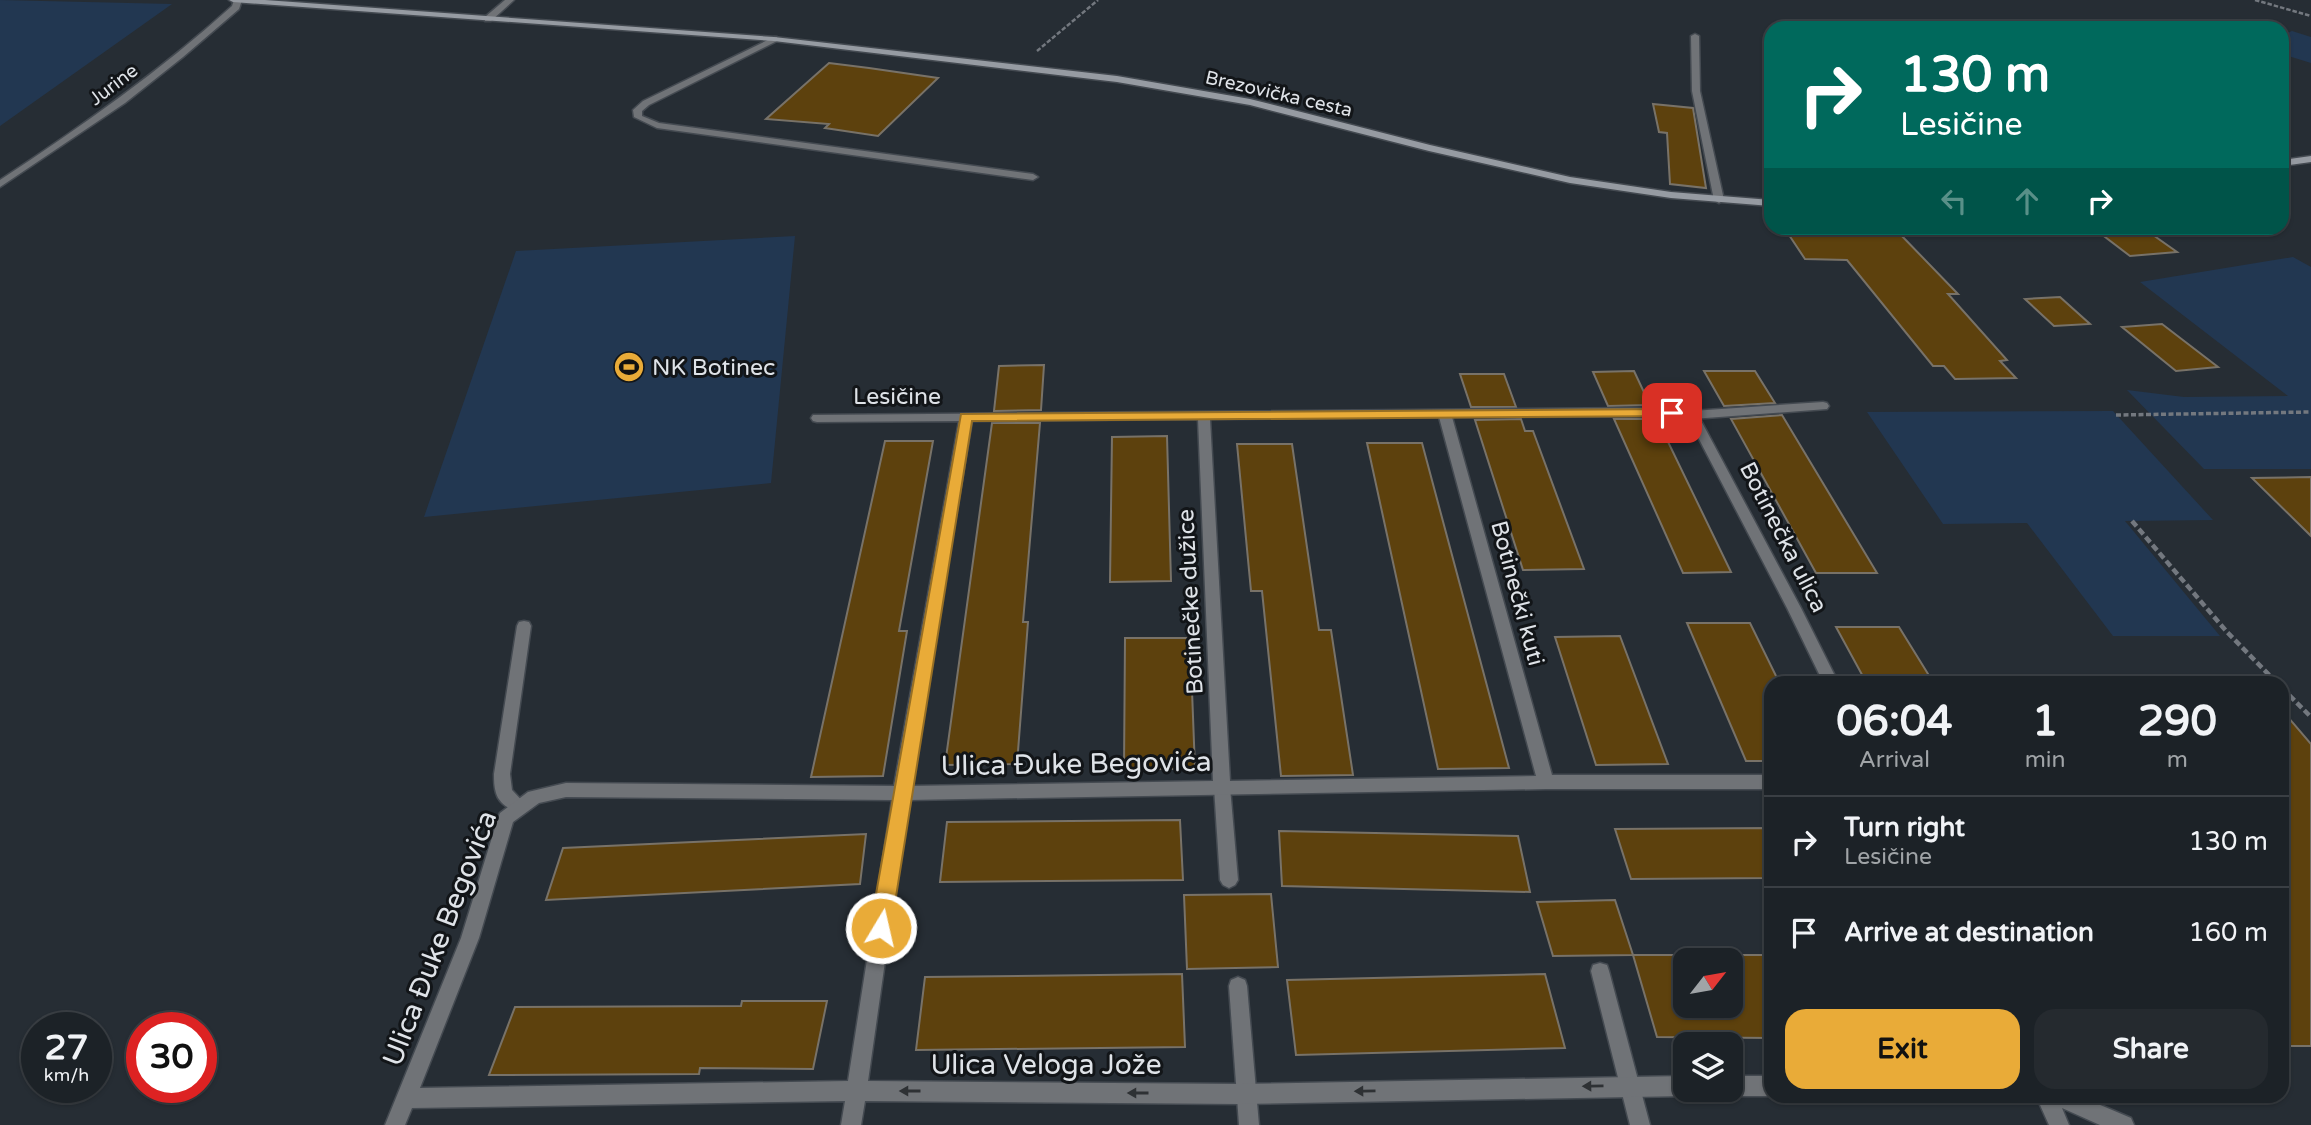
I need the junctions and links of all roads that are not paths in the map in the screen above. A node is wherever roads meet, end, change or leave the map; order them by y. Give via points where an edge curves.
1 (233, 0) edge
2 (238, 0) edge
3 (510, 0) edge
4 (488, 19) junction
5 (1695, 36) dead end
6 (775, 39) junction
7 (2311, 159) edge
8 (2289, 162) edge
9 (1033, 177) dead end
10 (0, 184) edge
11 (1719, 200) junction
12 (1764, 203) edge
13 (1823, 406) dead end
14 (1204, 415) junction
15 (1446, 415) junction
16 (1692, 415) junction
17 (966, 417) junction
18 (817, 418) dead end
19 (524, 626) dead end
20 (1827, 676) edge
21 (1546, 782) junction
22 (1764, 782) edge
23 (1222, 787) junction
24 (901, 793) junction
25 (519, 806) junction
26 (1229, 880) dead end
27 (1600, 971) dead end
28 (1238, 986) dead end
29 (1630, 1085) junction
30 (1673, 1086) edge
31 (1743, 1086) edge
32 (1764, 1086) edge
33 (856, 1091) junction
34 (1247, 1093) junction
35 (406, 1098) junction
36 (2049, 1103) edge
37 (2073, 1103) edge
38 (395, 1125) edge
39 (851, 1125) edge
40 (1249, 1125) edge
41 (1640, 1125) edge
42 (2059, 1125) edge
43 (2124, 1125) edge

1 - 2 main road, Brezovička cesta
2 - 4 main road, Brezovička cesta
2 - 10 street, Jurine via 186,52
3 - 4 street
4 - 6 main road, Brezovička cesta
5 - 11 street via 1696,91
6 - 9 street via 646,103 637,110 638,117 657,125
6 - 11 main road, Brezovička cesta via 1208,93 1520,170
7 - 8 main road
11 - 12 main road, Brezovička cesta
13 - 16 street, Lesičine
14 - 15 street, Lesičine
14 - 17 street, Lesičine
14 - 23 street, Botinečke dužice
15 - 16 street, Lesičine
15 - 21 street, Botinečki kuti
16 - 20 street, Botinečka ulica
17 - 18 street, Lesičine
17 - 24 street
19 - 25 street via 502,774 504,793
21 - 22 street, Ulica Đuke Begovića
21 - 23 street, Ulica Đuke Begovića
23 - 24 street, Ulica Đuke Begovića
23 - 26 street, Botinečke dužice
24 - 25 street, Ulica Đuke Begovića via 566,790 534,797
24 - 33 street
25 - 35 street, Ulica Đuke Begovića via 506,818 470,938
27 - 29 street
28 - 34 street
29 - 30 street, Ulica Veloga Jože
29 -> 34 street, Ulica Veloga Jože
29 - 41 street
31 - 32 street
34 -> 33 street, Ulica Veloga Jože
33 - 35 street, Ulica Veloga Jože
33 - 39 street
34 - 40 street
35 - 38 street, Ulica Đuke Begovića
36 - 42 street
37 - 43 street

